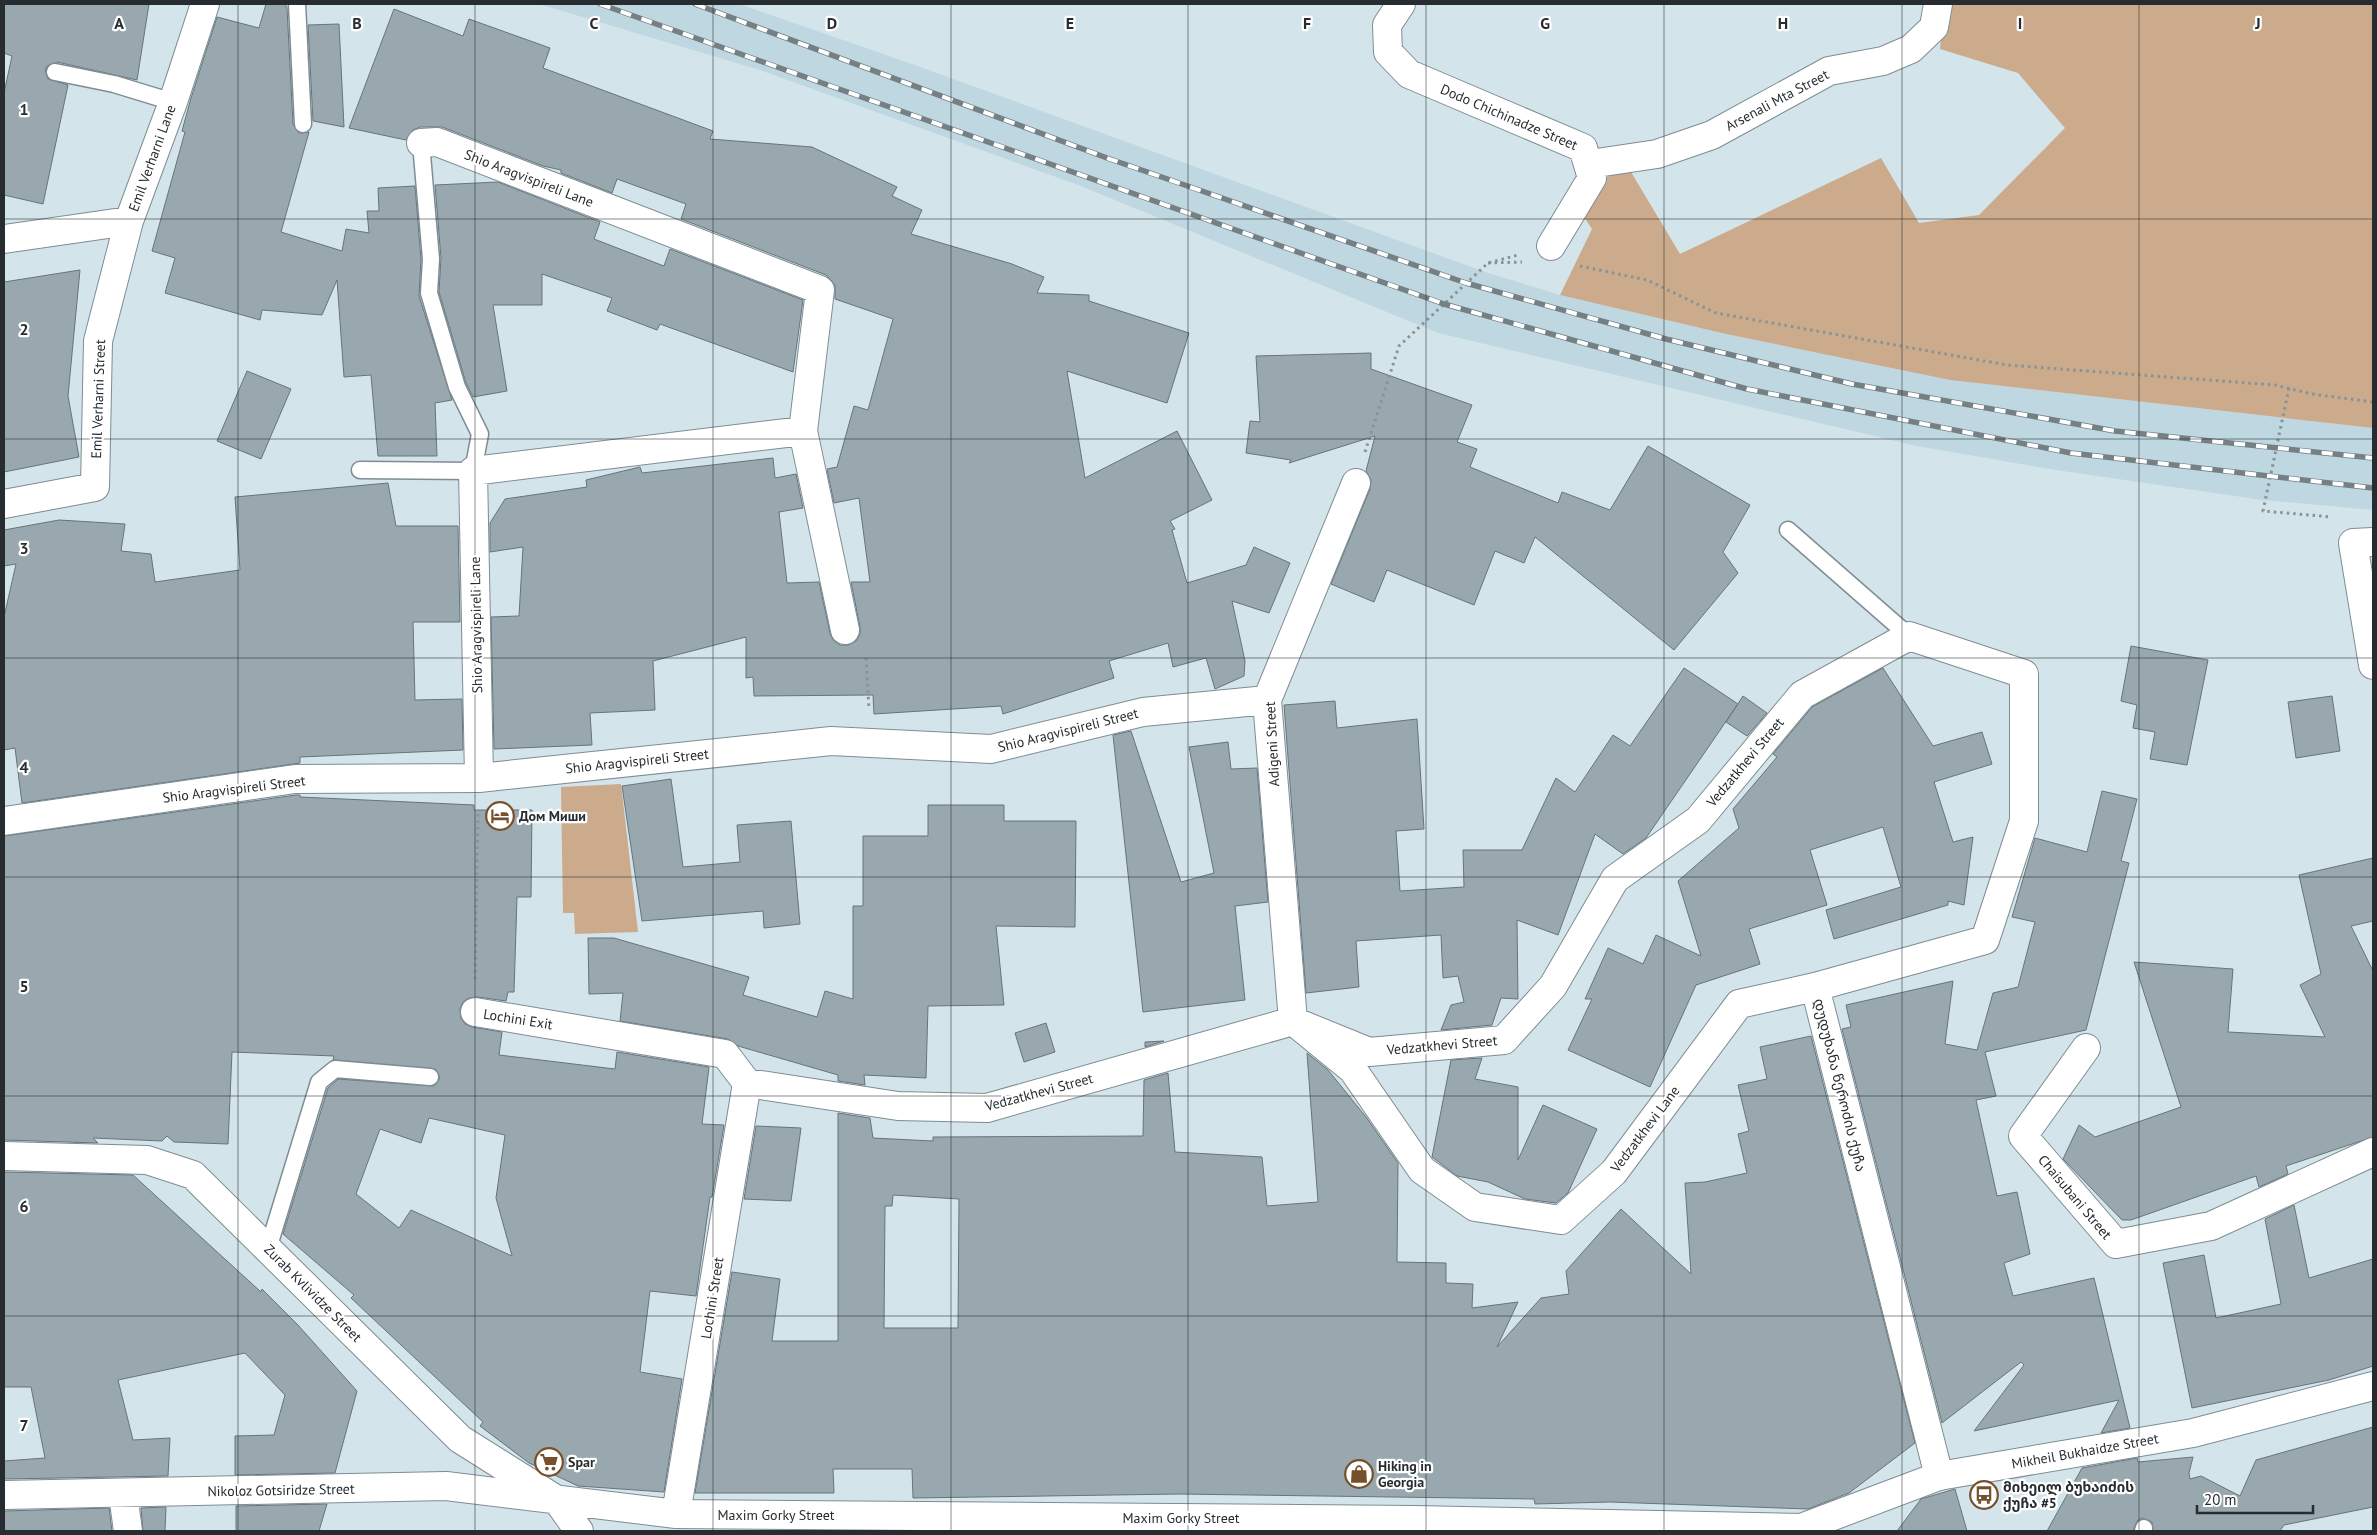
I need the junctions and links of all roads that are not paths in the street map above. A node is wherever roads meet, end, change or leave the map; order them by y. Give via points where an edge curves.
1 (204, 4) edge
2 (297, 4) edge
3 (1401, 4) edge
4 (1938, 4) edge
5 (55, 72) dead end
6 (173, 102) junction
7 (303, 124) dead end
8 (420, 143) joint
9 (1590, 164) junction
10 (129, 221) junction
11 (4, 239) edge
12 (1551, 246) road end
13 (803, 430) junction
14 (360, 470) dead end
15 (473, 471) junction
16 (1356, 483) dead end
17 (4, 504) edge
18 (1788, 530) dead end
19 (2368, 542) edge
20 (845, 630) road end
21 (1909, 636) junction
22 (2373, 665) edge
23 (1268, 700) junction
24 (479, 778) junction
25 (4, 821) edge
26 (1815, 987) junction
27 (475, 1012) road end
28 (1293, 1021) junction
29 (2086, 1048) dead end
30 (430, 1077) dead end
31 (747, 1083) junction
32 (2373, 1152) edge
33 (4, 1156) edge
34 (268, 1249) junction
35 (2373, 1386) edge
36 (1939, 1476) junction
37 (123, 1494) junction
38 (4, 1495) edge
39 (557, 1500) junction
40 (676, 1514) junction
41 (1413, 1526) edge
42 (1802, 1530) edge
43 (128, 1531) edge
44 (579, 1531) edge

1 - 6 street, Emil Verharni Lane
2 - 7 lane
3 - 9 street, Dodo Chichinadze Street via 1387,25 1388,52 1408,74 1583,148
4 - 9 street, Arsenali Mta Street via 1934,26 1911,49 1883,61 1830,71 1712,135 1656,154
5 - 6 lane via 114,84
6 - 10 street, Emil Verharni Lane
8 - 13 street, Shio Aragvispireli Lane via 437,142 820,290
8 - 15 lane, Shio Aragvispireli Lane via 431,259 429,293 457,387 480,434
9 - 12 street, Dodo Chichinadze Street via 1592,178
10 - 11 street, Emil Verharni Lane
10 - 17 street, Emil Verharni Street via 98,341 95,487
13 - 15 street
13 - 20 street, Shio Aragvispireli Lane
14 - 15 lane
15 - 24 street, Shio Aragvispireli Lane
16 - 23 street, Adigeni Street
18 - 21 lane
19 - 22 street via 2353,543
21 - 26 street, დუდუხანა წეროძის ქუჩა via 2024,674 2024,820 1985,940
21 - 28 street, Vedzatkhevi Street via 1802,694 1698,820 1614,879 1553,986 1504,1040 1369,1052
23 - 24 street, Shio Aragvispireli Street via 1143,712 991,750 831,741
23 - 28 street, Adigeni Street
24 - 25 street, Shio Aragvispireli Street via 295,779
26 - 28 street, Vedzatkhevi Lane via 1739,1004 1614,1172 1561,1220 1475,1207 1422,1170 1353,1070
26 - 36 street, დუდუხანა წეროძის ქუჩა
27 - 31 street, Lochini Exit via 725,1054
28 - 31 street, Vedzatkhevi Street via 987,1108 898,1106
29 - 32 street, Chaisubani Street via 2023,1136 2116,1244 2211,1226
30 - 34 lane via 335,1069 319,1082
31 - 40 street, Lochini Street
33 - 34 street, Zurab Kvlividze Street via 147,1160 193,1175
34 - 39 street, Zurab Kvlividze Street via 460,1439
35 - 36 street, Mikheil Bukhaidze Street via 2193,1433
36 - 42 street, Mikheil Bukhaidze Street
37 - 38 street, Nikoloz Gotsiridze Street
37 - 39 street, Nikoloz Gotsiridze Street via 446,1486
37 - 43 street
39 - 40 street, Maxim Gorky Street
39 - 44 street, Zurab Kvlividze Street
40 - 41 street, Maxim Gorky Street
41 - 42 street, Maxim Gorky Street

